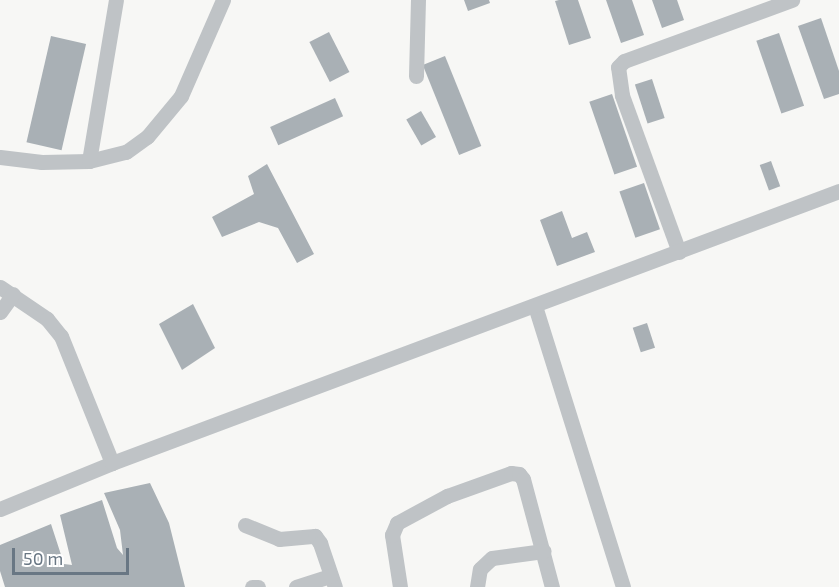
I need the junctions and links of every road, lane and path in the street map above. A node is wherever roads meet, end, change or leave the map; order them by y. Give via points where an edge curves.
1 (116, 0) edge
2 (223, 0) edge
3 (418, 0) edge
4 (792, 0) edge
5 (416, 76) dead end
6 (0, 157) edge
7 (88, 160) junction
8 (839, 191) edge
9 (679, 252) junction
10 (7, 291) edge
11 (535, 306) junction
12 (0, 312) edge
13 (112, 463) junction
14 (0, 509) edge
15 (245, 525) dead end
16 (544, 551) junction
17 (333, 582) edge
18 (252, 587) edge
19 (258, 587) edge
20 (296, 587) edge
21 (400, 587) edge
22 (477, 587) edge
23 (552, 587) edge
24 (623, 587) edge

1 - 7 street
2 - 7 street via 181,96 147,137 126,152
3 - 5 street
4 - 9 street via 624,61 618,67 622,94
6 - 7 street via 42,162
8 - 9 street
9 - 11 street
10 - 12 street
10 - 13 street via 47,319 62,336
11 - 13 street
11 - 24 street
13 - 14 street
15 - 17 street via 279,539 315,536
16 - 21 street via 523,478 514,473 502,475 447,496 397,523 392,534
16 - 22 street via 492,558 480,569
16 - 23 street
17 - 20 street
18 - 19 street

